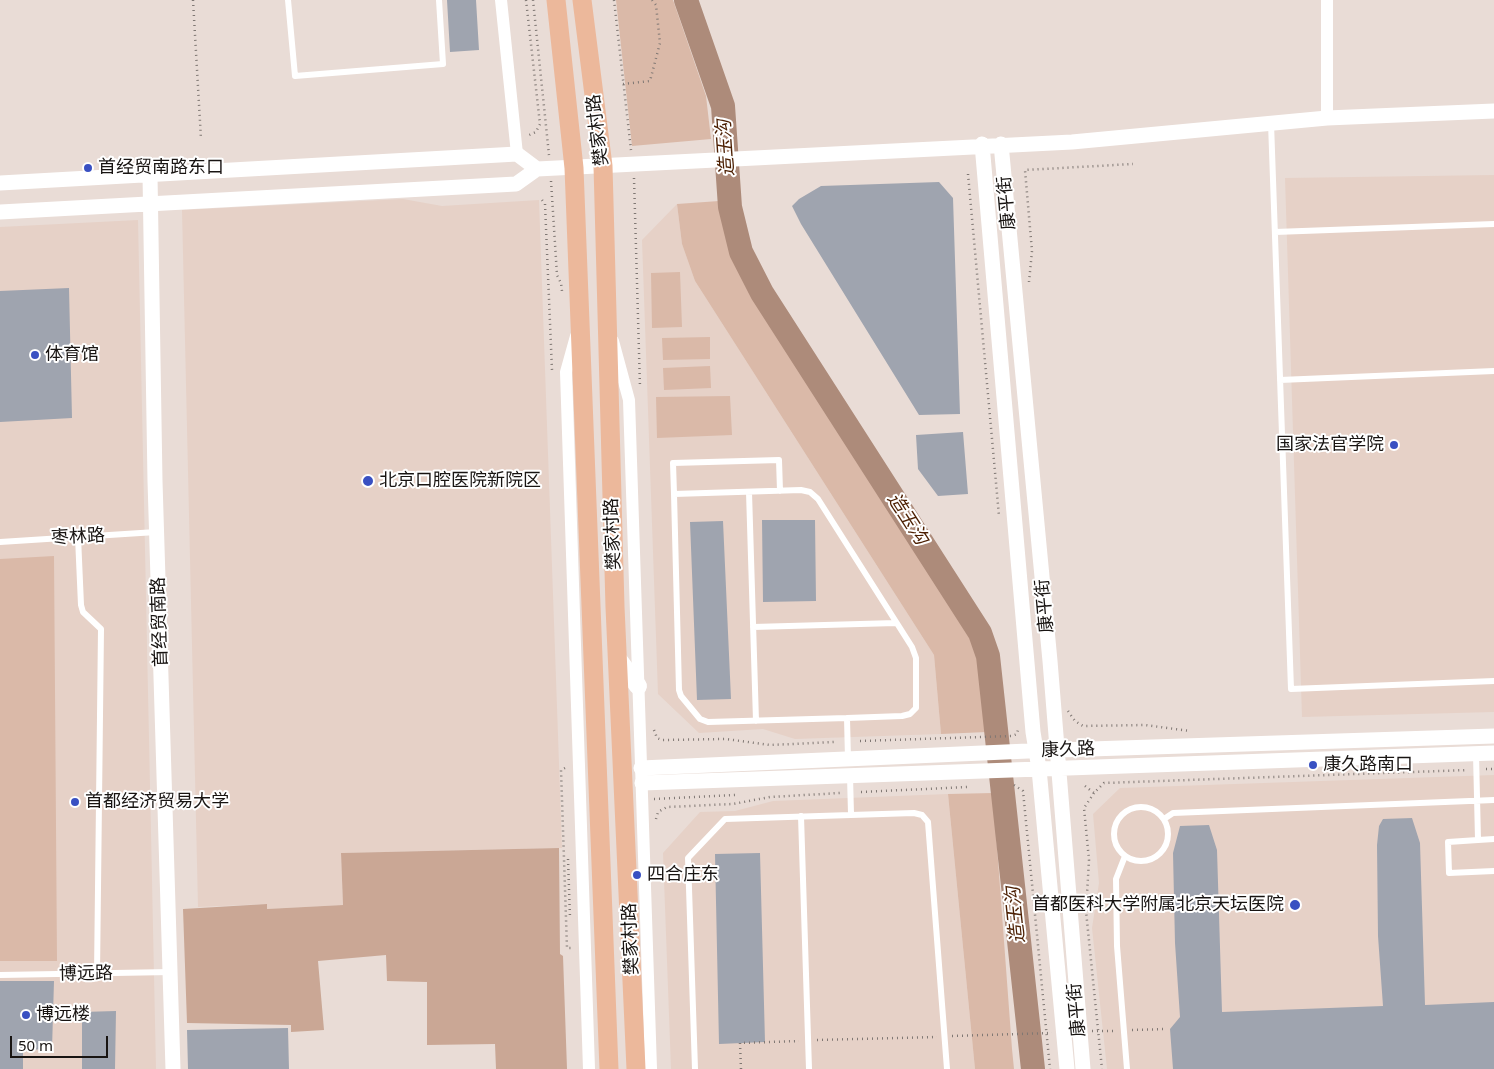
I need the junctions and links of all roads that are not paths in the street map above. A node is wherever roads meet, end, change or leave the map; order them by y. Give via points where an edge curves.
1 (288, 0) edge
2 (439, 0) edge
3 (501, 0) edge
4 (556, 0) edge
5 (582, 0) edge
6 (1327, 0) edge
7 (1494, 111) edge
8 (1327, 118) junction
9 (1271, 123) junction
10 (982, 144) junction
11 (1001, 144) junction
12 (516, 146) junction
13 (603, 166) junction
14 (544, 168) junction
15 (574, 168) junction
16 (150, 175) junction
17 (0, 183) edge
18 (152, 204) junction
19 (0, 212) edge
20 (1494, 224) edge
21 (1275, 232) junction
22 (606, 314) junction
23 (581, 316) junction
24 (1494, 370) edge
25 (1280, 380) junction
26 (780, 491) junction
27 (749, 492) junction
28 (674, 494) junction
29 (157, 532) junction
30 (78, 538) junction
31 (0, 542) edge
32 (896, 623) junction
33 (753, 627) junction
34 (618, 659) junction
35 (1494, 681) edge
36 (638, 686) junction
37 (847, 718) junction
38 (756, 721) junction
39 (1494, 736) edge
40 (1057, 750) junction
41 (1036, 751) junction
42 (1494, 753) edge
43 (1476, 754) junction
44 (848, 759) junction
45 (679, 766) junction
46 (1058, 768) junction
47 (1039, 769) junction
48 (642, 776) junction
49 (850, 776) junction
50 (680, 782) junction
51 (1494, 800) edge
52 (1477, 801) junction
53 (851, 814) junction
54 (801, 816) junction
55 (1164, 819) junction
56 (1494, 839) edge
57 (1478, 840) junction
58 (1125, 856) junction
59 (1494, 871) edge
60 (171, 972) junction
61 (97, 974) junction
62 (0, 975) edge
63 (173, 1069) edge
64 (589, 1069) edge
65 (609, 1069) edge
66 (636, 1069) edge
67 (652, 1069) edge
68 (695, 1069) edge
69 (809, 1069) edge
70 (947, 1069) edge
71 (1067, 1069) edge
72 (1083, 1069) edge
73 (1127, 1069) edge

1 - 2 lane via 295,76 443,64
3 - 12 street
4 - 15 main road, 樊家村路
5 - 13 main road, 樊家村路
6 - 8 street
7 - 8 street
8 - 9 street
9 - 11 street via 1072,142
9 - 21 lane
10 - 11 street
10 - 13 street
10 - 41 street, 康平街
11 - 40 street, 康平街
12 - 14 street
12 - 16 street
13 - 15 street
13 - 22 main road, 樊家村路
14 - 15 street
14 - 18 street via 516,184
15 - 23 main road, 樊家村路
16 - 17 street
16 - 18 street, 首经贸南路
18 - 19 street
18 - 29 street, 首经贸南路
20 - 21 lane
21 - 25 lane
22 - 34 main road, 樊家村路
22 - 36 street via 629,400
23 - 64 street via 566,372
23 - 65 main road, 樊家村路
24 - 25 lane
25 - 35 lane via 1291,688
26 - 27 lane
26 - 28 lane via 779,460 673,464
26 - 32 lane via 801,490 818,499
27 - 28 lane
27 - 33 lane
28 - 38 lane via 681,696 700,719 708,722
29 - 30 lane, 枣林路
29 - 60 street, 首经贸南路
30 - 31 lane, 枣林路
30 - 61 lane via 81,605 83,612 101,629
32 - 33 lane
32 - 37 lane via 916,658 916,708 902,716
33 - 38 lane
34 - 36 main road
34 - 66 main road, 樊家村路
36 - 48 street
37 - 38 lane
37 - 44 lane
39 - 40 street, 康久路
40 - 41 street, 康久路
40 - 46 street, 康平街
41 - 44 street, 康久路 via 1011,752 980,745
41 - 47 street, 康平街
42 - 43 street, 康久路
43 - 46 street, 康久路
43 - 52 lane
44 - 45 street, 康久路
45 - 48 street, 康久路
45 - 50 street
46 - 47 street, 康久路
46 - 72 street, 康平街
47 - 49 street, 康久路
47 - 71 street, 康平街
48 - 50 street, 康久路
48 - 67 street
49 - 50 street, 康久路
49 - 53 lane
51 - 52 lane
52 - 55 lane via 1173,813
52 - 57 lane
53 - 54 lane
53 - 70 lane via 914,813 922,815 928,822
54 - 68 lane via 725,819 688,858
54 - 69 lane
55 - 58 lane via 1168,835 1163,851 1157,857 1141,861
55 - 58 lane via 1157,812 1139,807 1123,814 1114,831 1118,849
56 - 57 lane
57 - 59 lane via 1448,842 1449,873
58 - 73 lane via 1116,879 1117,946
60 - 61 lane, 博远路
60 - 63 street, 首经贸南路
61 - 62 lane, 博远路

